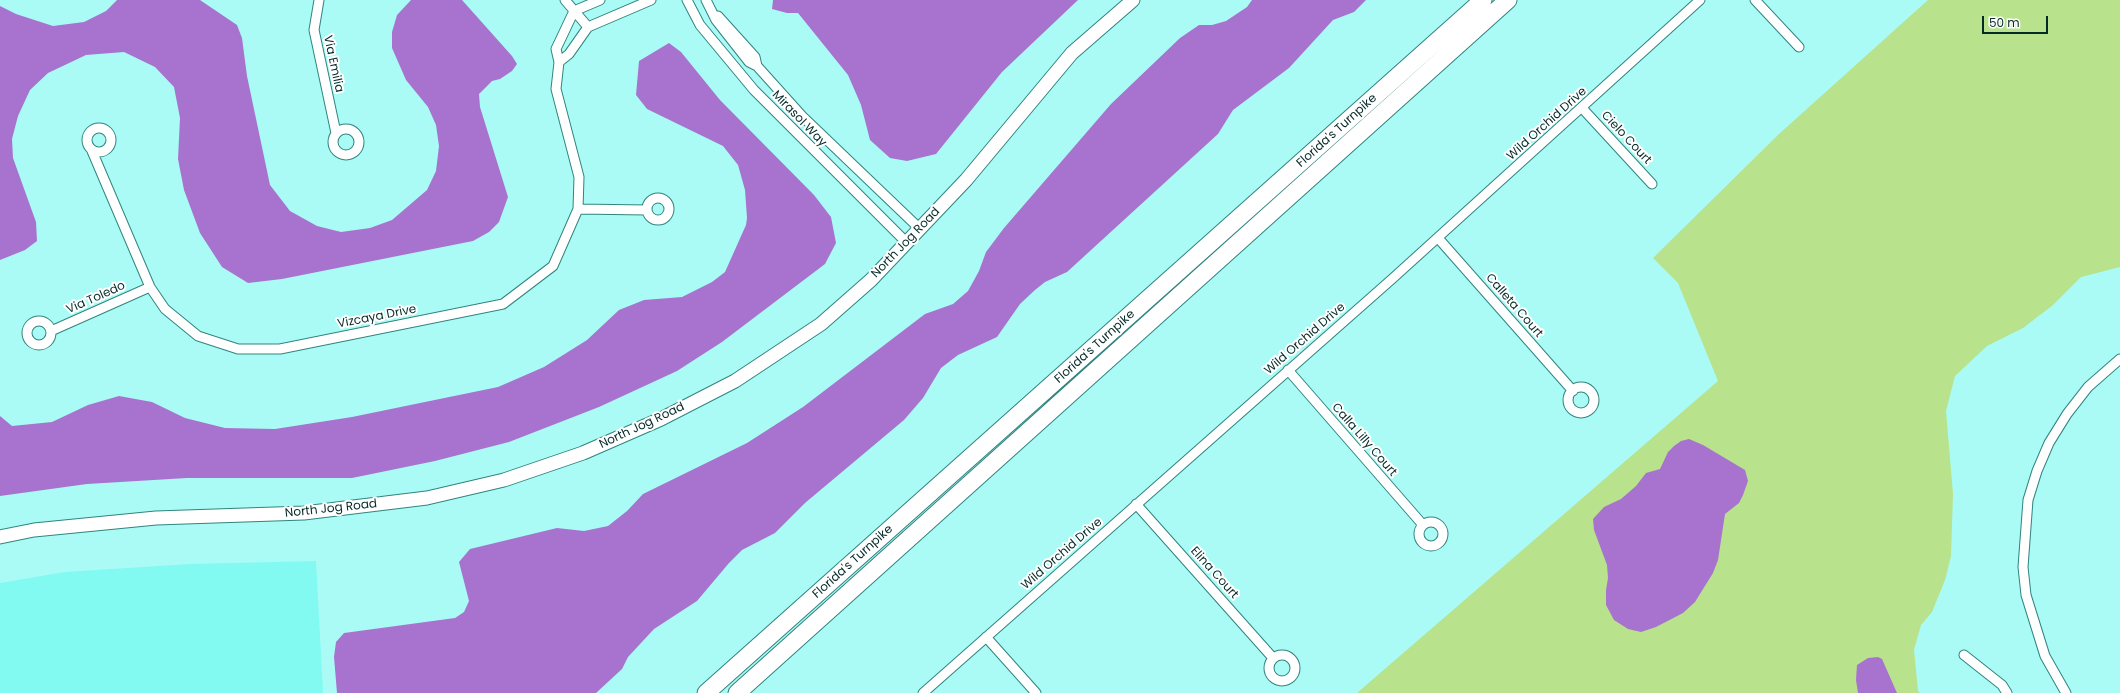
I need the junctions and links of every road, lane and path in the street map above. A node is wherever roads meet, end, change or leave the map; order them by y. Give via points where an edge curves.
1 (319, 0) edge
2 (565, 0) edge
3 (600, 0) edge
4 (651, 0) edge
5 (679, 0) edge
6 (687, 0) edge
7 (1133, 0) edge
8 (1483, 0) edge
9 (1508, 0) edge
10 (1700, 0) edge
11 (1755, 0) edge
12 (708, 4) edge
13 (574, 11) junction
14 (588, 26) junction
15 (1799, 47) dead end
16 (559, 62) junction
17 (1582, 108) junction
18 (336, 133) dead end
19 (92, 151) dead end
20 (1652, 184) dead end
21 (578, 209) junction
22 (647, 210) dead end
23 (920, 229) junction
24 (1438, 238) junction
25 (907, 243) junction
26 (150, 287) junction
27 (51, 331) dead end
28 (2120, 359) edge
29 (1288, 370) junction
30 (1573, 391) dead end
31 (1136, 504) junction
32 (1423, 525) dead end
33 (0, 537) edge
34 (986, 637) junction
35 (1964, 655) dead end
36 (1274, 658) dead end
37 (706, 693) edge
38 (737, 693) edge
39 (923, 693) edge
40 (1036, 693) edge
41 (2007, 693) edge
42 (2066, 693) edge

1 - 18 street, Via Emilia via 314,30
2 - 13 street
3 - 13 street
4 - 14 street
5 - 6 street
6 - 25 street, Mirasol Way via 704,31 754,90
7 - 23 street, North Jog Road via 1072,54 966,180
8 - 37 highway, Florida's Turnpike
9 - 38 highway, Florida's Turnpike
10 - 17 street, Wild Orchid Drive
11 - 15 street
12 - 23 street, Mirasol Way via 743,42 755,57 757,66 802,116
13 - 14 street
13 - 16 street, Vizcaya Drive via 556,50
14 - 16 street via 569,54
16 - 21 street, Vizcaya Drive via 556,89 579,176
17 - 20 street, Cielo Court
17 - 24 street, Wild Orchid Drive
19 - 26 street, Vizcaya Drive
21 - 22 street
21 - 26 street, Vizcaya Drive via 553,266 504,304 280,349 238,349 198,336 166,309
23 - 25 street, North Jog Road
24 - 29 street, Wild Orchid Drive
24 - 30 street, Calleta Court
25 - 33 street, North Jog Road via 871,280 820,324 735,381 661,420 590,450 504,480 427,498 304,513 156,518 34,530
26 - 27 street, Via Toledo
28 - 42 street via 2088,387 2067,414 2049,443 2028,500 2023,567 2026,595 2045,656
29 - 31 street, Wild Orchid Drive
29 - 32 street, Calla Lilly Court
31 - 34 street, Wild Orchid Drive
31 - 36 street, Elina Court
34 - 39 street, Wild Orchid Drive
34 - 40 street
35 - 41 street via 2002,685

